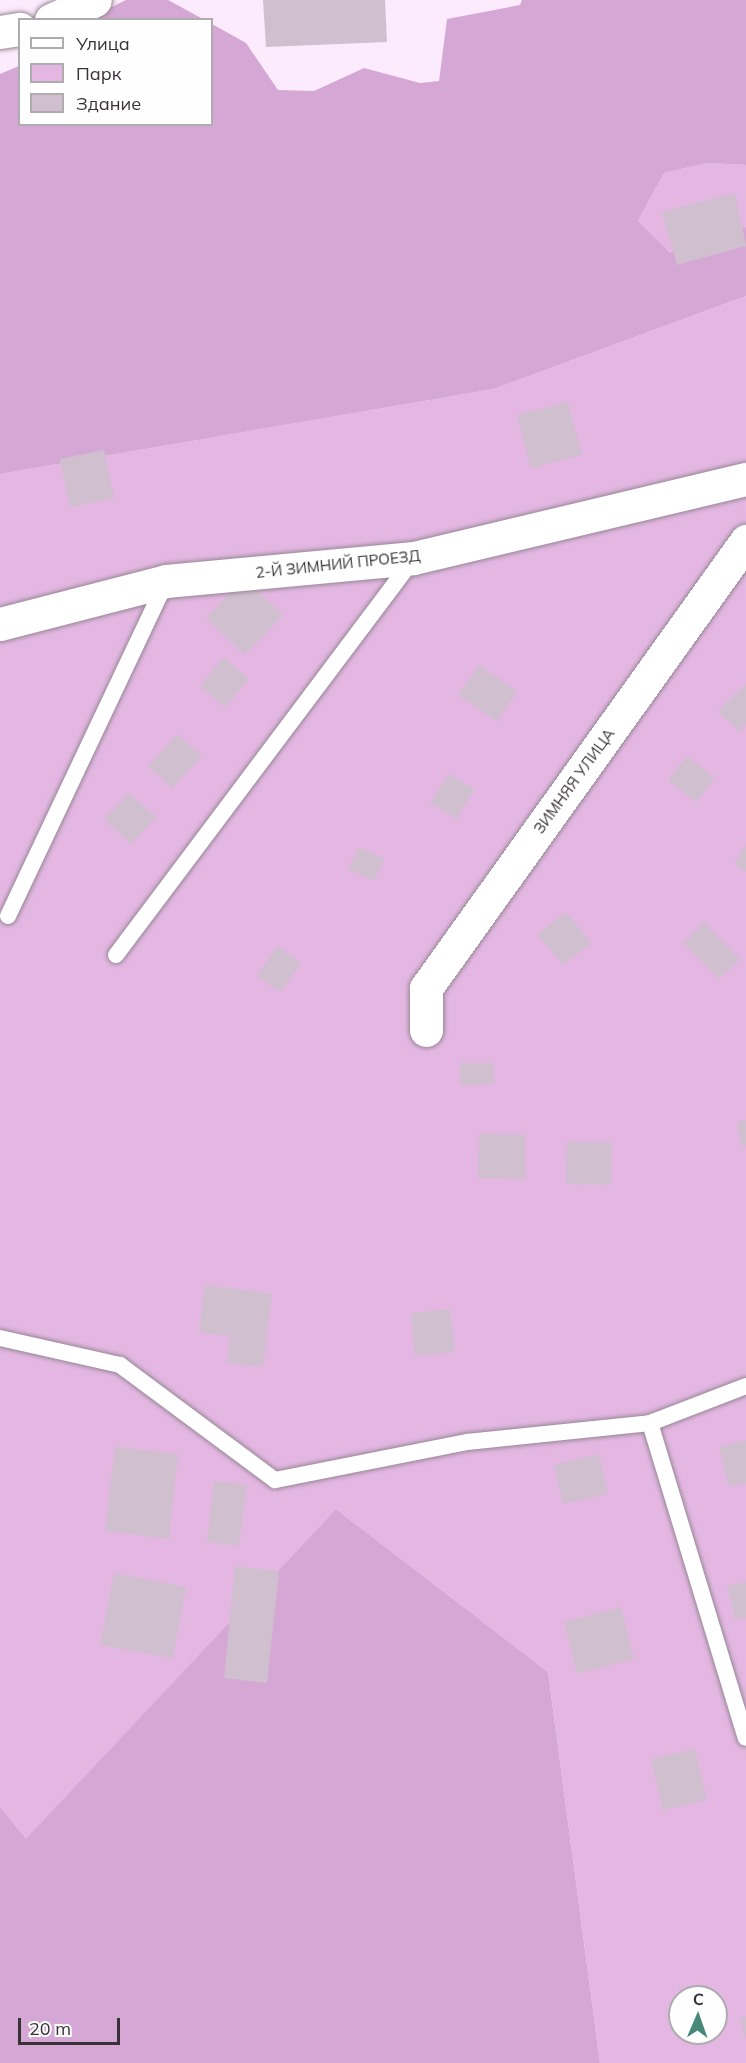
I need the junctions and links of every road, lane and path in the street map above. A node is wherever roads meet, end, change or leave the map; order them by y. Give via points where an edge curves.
1 (95, 0) edge
2 (55, 18) edge
3 (18, 29) edge
4 (0, 32) edge
5 (746, 479) edge
6 (746, 541) edge
7 (414, 558) junction
8 (166, 581) junction
9 (0, 624) edge
10 (8, 916) dead end
11 (116, 955) dead end
12 (426, 1030) dead end
13 (0, 1338) edge
14 (746, 1386) edge
15 (650, 1423) junction
16 (746, 1738) edge

1 - 2 street
3 - 4 street
5 - 7 street, 2-Й ЗИМНИЙ ПРОЕЗД
6 - 12 street, ЗИМНЯЯ УЛИЦА via 426,988
7 - 8 street, 2-Й ЗИМНИЙ ПРОЕЗД
7 - 11 lane
8 - 9 street, 2-Й ЗИМНИЙ ПРОЕЗД
8 - 10 lane
13 - 15 lane via 120,1365 274,1480 466,1442
14 - 15 lane
15 - 16 lane

